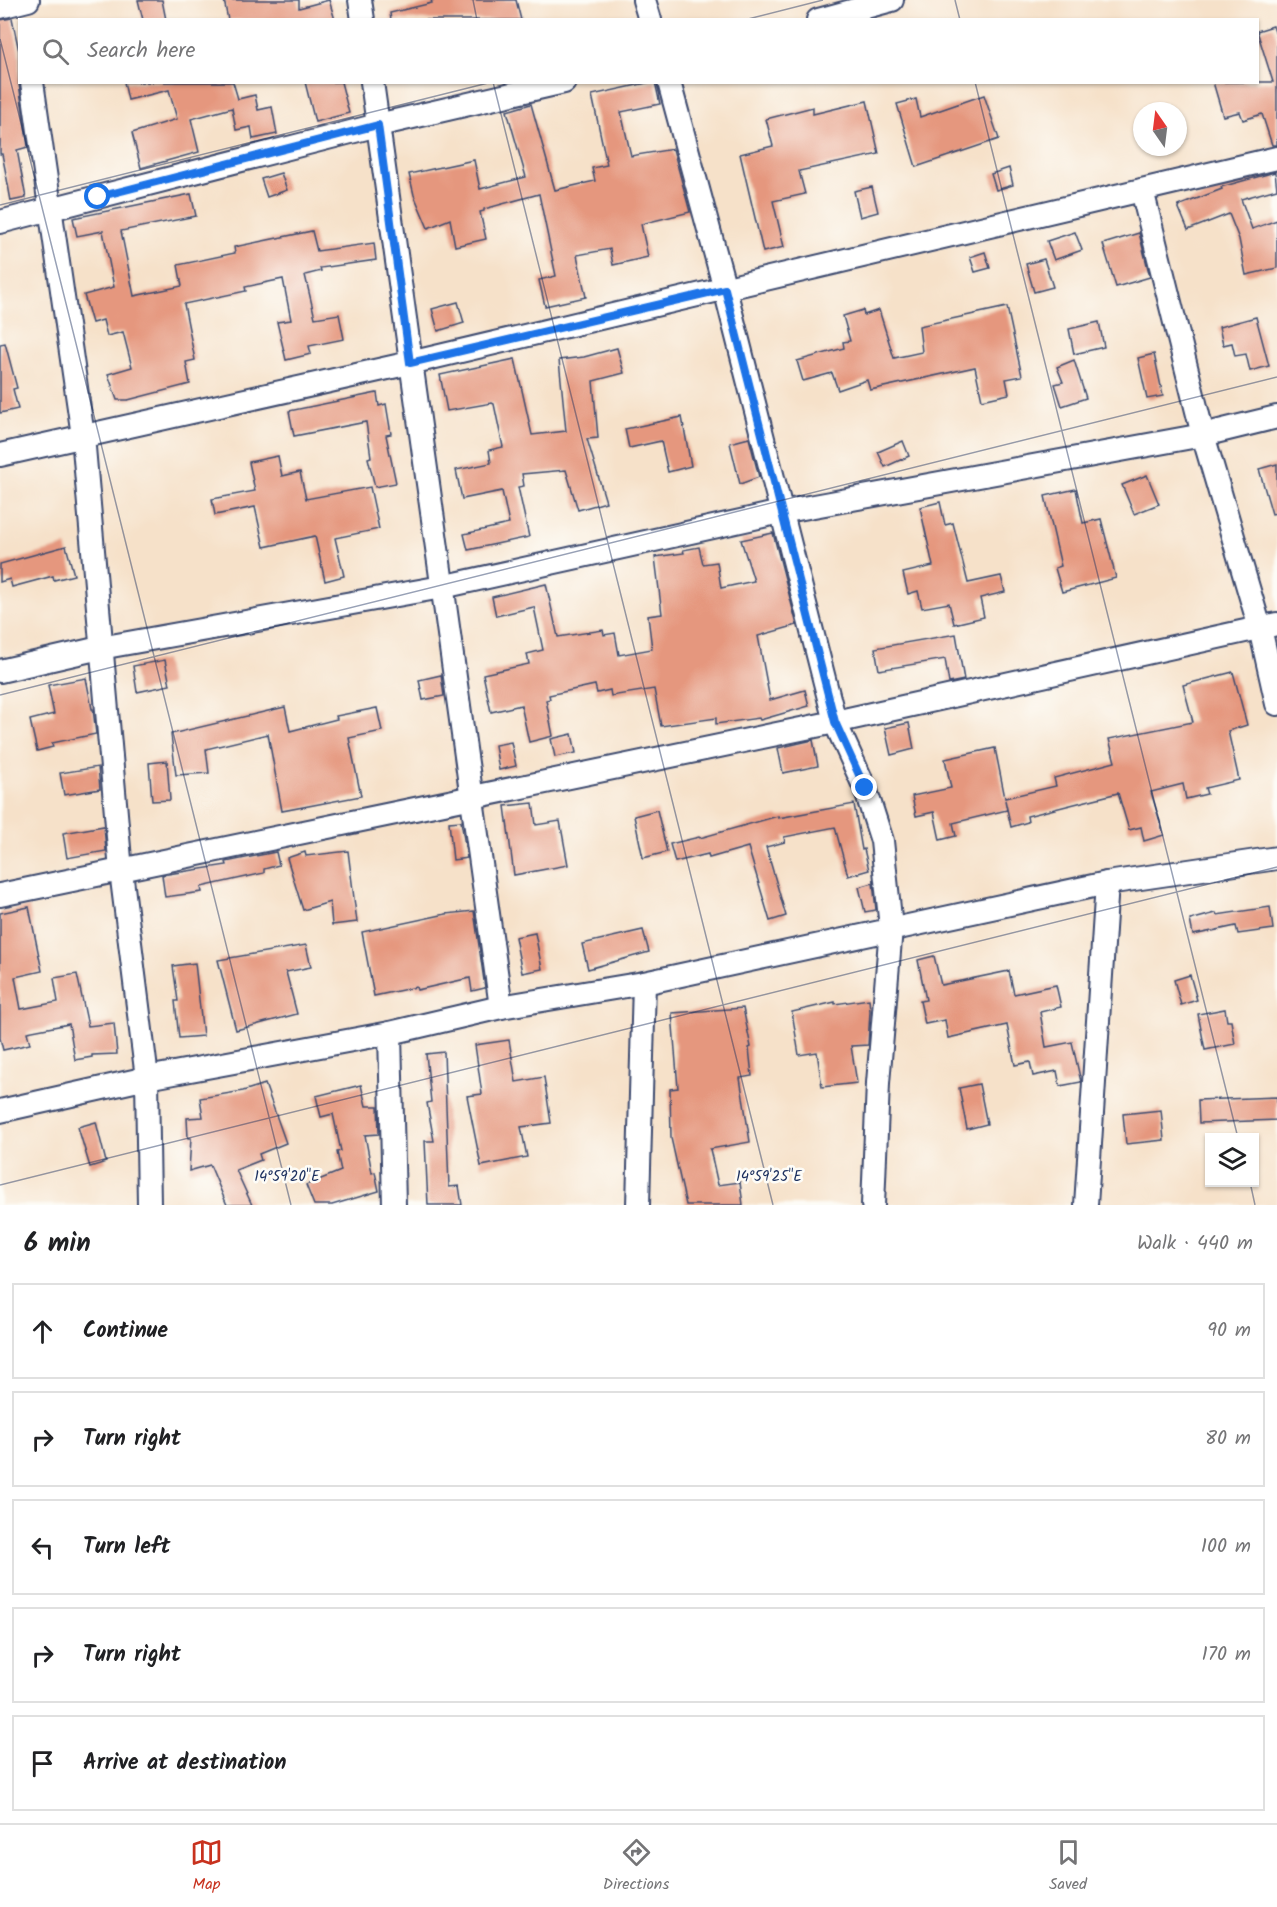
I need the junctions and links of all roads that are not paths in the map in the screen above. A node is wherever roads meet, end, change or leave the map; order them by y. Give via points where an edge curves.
1 (360, 0) edge
2 (644, 0) edge
3 (892, 0) edge
4 (363, 18) edge
5 (649, 18) edge
6 (825, 18) edge
7 (32, 84) edge
8 (372, 84) edge
9 (555, 84) edge
10 (670, 84) edge
11 (378, 125) junction
12 (1277, 158) edge
13 (1142, 190) junction
14 (49, 210) junction
15 (0, 222) edge
16 (725, 289) junction
17 (410, 363) junction
18 (1277, 417) edge
19 (1203, 435) junction
20 (83, 436) junction
21 (0, 455) edge
22 (782, 512) junction
23 (442, 587) junction
24 (1269, 626) edge
25 (100, 648) junction
26 (0, 671) edge
27 (1277, 704) edge
28 (835, 722) junction
29 (472, 797) junction
30 (1277, 858) edge
31 (121, 871) junction
32 (1107, 883) junction
33 (0, 895) edge
34 (891, 928) junction
35 (644, 983) junction
36 (501, 1007) junction
37 (390, 1033) junction
38 (147, 1078) junction
39 (0, 1112) edge
40 (150, 1205) edge
41 (394, 1205) edge
42 (638, 1205) edge
43 (873, 1205) edge
44 (1086, 1205) edge

1 - 4 street
2 - 5 street
3 - 6 street
7 - 14 street
8 - 11 street
9 - 11 street
10 - 16 street
11 - 14 street
11 - 17 street
12 - 13 street
13 - 16 street
13 - 19 street
14 - 15 street
14 - 20 street
16 - 17 street
16 - 22 street
17 - 20 street
17 - 23 street
18 - 19 street
19 - 22 street
19 - 24 street
20 - 21 street
20 - 25 street
22 - 23 street
22 - 28 street
23 - 25 street
23 - 29 street
24 - 27 street
24 - 28 street
25 - 26 street
25 - 31 street
28 - 29 street
28 - 34 street via 865,788 882,841
29 - 31 street
29 - 36 street
30 - 32 street
31 - 33 street
31 - 38 street
32 - 34 street
32 - 44 street
34 - 35 street
34 - 43 street
35 - 36 street
35 - 42 street
36 - 37 street
37 - 38 street
37 - 41 street
38 - 39 street
38 - 40 street

